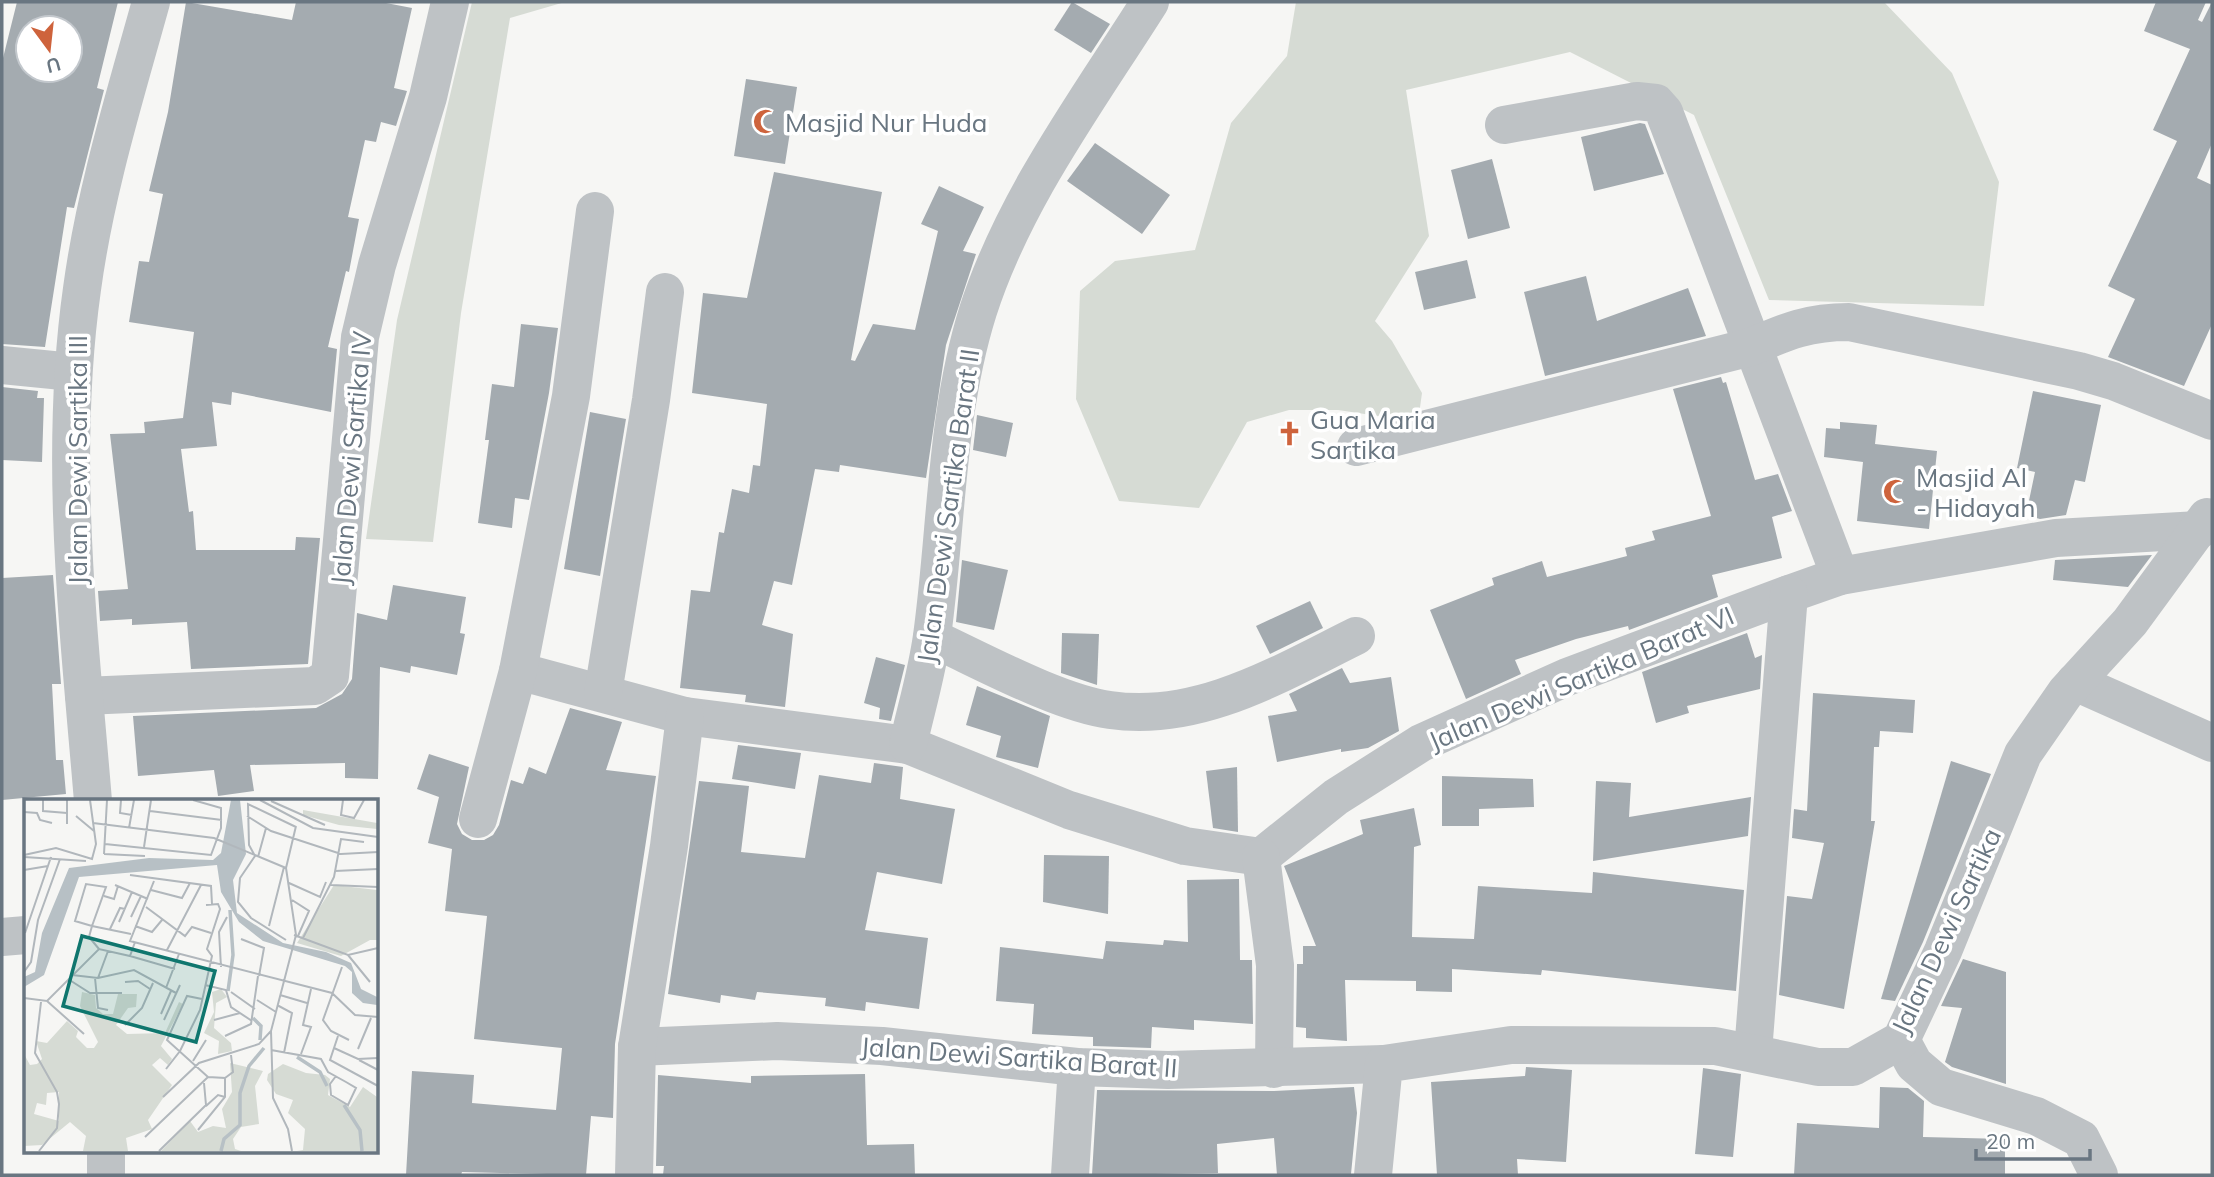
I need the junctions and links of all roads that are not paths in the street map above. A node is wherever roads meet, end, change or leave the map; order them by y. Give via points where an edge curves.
1 (151, 2) edge
2 (450, 2) edge
3 (1150, 2) edge
4 (1504, 125) dead end
5 (595, 211) dead end
6 (665, 292) dead end
7 (1751, 347) junction
8 (2, 365) edge
9 (73, 372) junction
10 (2212, 421) edge
11 (1356, 447) dead end
12 (2205, 520) edge
13 (1840, 576) junction
14 (1789, 594) junction
15 (1356, 636) dead end
16 (932, 638) junction
17 (518, 671) junction
18 (2075, 682) junction
19 (603, 693) junction
20 (84, 696) junction
21 (685, 716) junction
22 (2212, 743) edge
23 (908, 745) junction
24 (93, 799) edge
25 (478, 819) dead end
26 (1261, 857) junction
27 (24, 935) edge
28 (2, 937) edge
29 (1901, 1040) junction
30 (637, 1047) junction
31 (1753, 1052) junction
32 (1384, 1064) junction
33 (1077, 1066) junction
34 (1275, 1069) junction
35 (106, 1152) edge
36 (106, 1175) edge
37 (634, 1175) edge
38 (1070, 1175) edge
39 (1373, 1175) edge
40 (2099, 1175) edge

1 - 9 street, Jalan Dewi Sartika III via 98,205 82,288
2 - 20 street, Jalan Dewi Sartika IV via 360,337 330,676 315,687
3 - 16 street, Jalan Dewi Sartika Barat II via 1009,233 978,311 959,391
4 - 7 street via 1637,101 1656,103 1664,112
5 - 17 street via 571,396
6 - 19 street
7 - 10 street via 1796,327 1849,322 2079,371
7 - 11 street
7 - 13 street
8 - 9 street
9 - 20 street, Jalan Dewi Sartika III via 75,565
12 - 13 street, Jalan Dewi Sartika Barat VI via 2056,538
12 - 18 street, Jalan Dewi Sartika via 2130,622
13 - 14 street, Jalan Dewi Sartika Barat VI
14 - 26 street, Jalan Dewi Sartika Barat VI via 1567,677 1421,743 1336,797
14 - 31 street
15 - 16 street via 1264,682 1199,706 1156,713 1109,710 1069,699
16 - 23 street, Jalan Dewi Sartika Barat II
17 - 19 street
17 - 25 street
18 - 22 street
18 - 29 street, Jalan Dewi Sartika via 2023,754
19 - 21 street
20 - 24 street, Jalan Dewi Sartika III
21 - 23 street
21 - 30 street
23 - 26 street via 1069,810 1185,846
26 - 34 street via 1275,965
27 - 28 street
29 - 31 street, Jalan Dewi Sartika via 1853,1067 1818,1067
29 - 40 street via 1913,1064 1941,1087 2036,1116 2081,1139
30 - 33 street, Jalan Dewi Sartika Barat II via 777,1041
30 - 37 street
31 - 32 street, Jalan Dewi Sartika via 1715,1046 1511,1045
32 - 34 street, Jalan Dewi Sartika Barat II
32 - 39 street
33 - 34 street, Jalan Dewi Sartika Barat II
33 - 38 street
35 - 36 street

